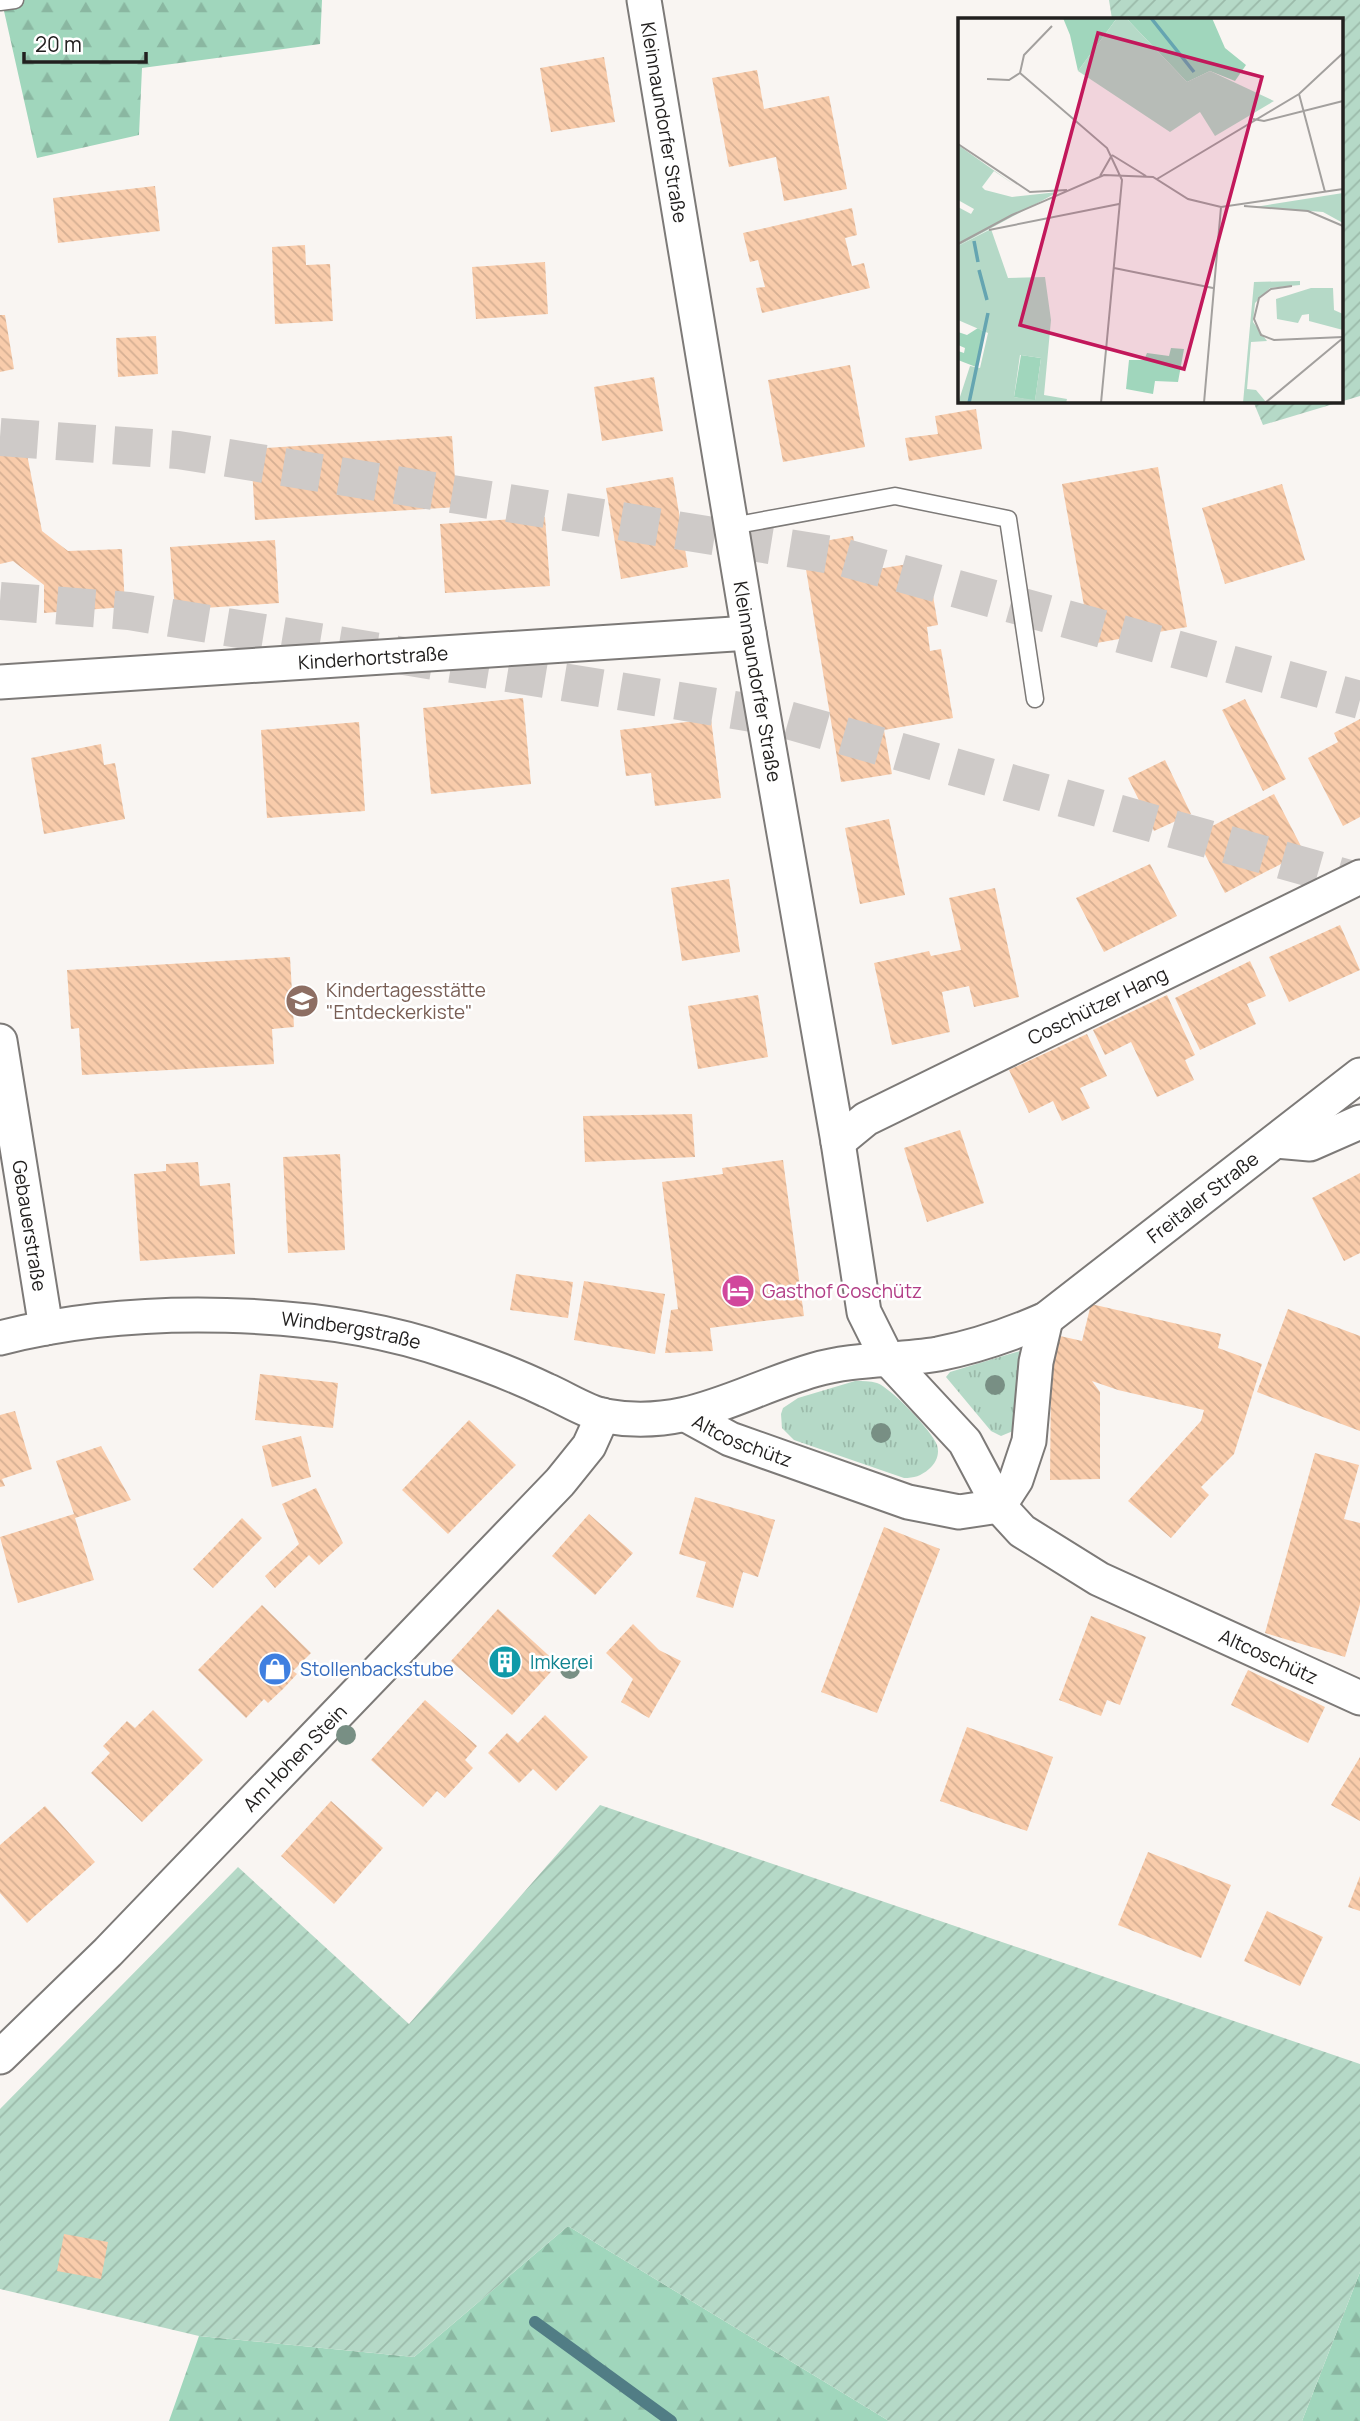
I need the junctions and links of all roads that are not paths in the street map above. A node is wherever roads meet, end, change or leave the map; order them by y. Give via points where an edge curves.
1 (15, 0) edge
2 (644, 0) edge
3 (0, 2) edge
4 (732, 526) junction
5 (748, 633) junction
6 (0, 682) edge
7 (1035, 699) dead end
8 (1360, 877) edge
9 (0, 1041) edge
10 (1360, 1075) edge
11 (1360, 1122) edge
12 (1276, 1141) junction
13 (838, 1142) junction
14 (1046, 1319) junction
15 (46, 1328) junction
16 (0, 1338) edge
17 (887, 1358) junction
18 (603, 1415) junction
19 (688, 1416) junction
20 (999, 1506) junction
21 (1360, 1698) edge
22 (0, 2056) edge

1 - 3 lane
2 - 4 street, Kleinnaundorfer Straße
4 - 5 street, Kleinnaundorfer Straße
4 - 7 lane via 895,496 1008,519
5 - 6 street, Kinderhortstraße
5 - 13 street, Kleinnaundorfer Straße
8 - 13 street, Coschützer Hang via 866,1119
9 - 15 street, Gebauerstraße
10 - 12 street, Freitaler Straße
11 - 12 street via 1310,1144
12 - 14 street, Freitaler Straße
13 - 17 street, Kleinnaundorfer Straße via 863,1312
14 - 17 street, Altcoschütz via 937,1354
14 - 20 street via 1036,1362 1029,1441 1016,1480
15 - 16 street, Windbergstraße
15 - 18 street, Windbergstraße via 138,1318 318,1322 447,1351
17 - 19 street, Altcoschütz via 815,1369
17 - 20 street, Altcoschütz via 965,1442
18 - 19 street, Windbergstraße
18 - 22 street, Am Hohen Stein via 589,1446 560,1482 108,1952
19 - 20 street, Altcoschütz via 730,1439 908,1502 959,1512
20 - 21 street, Altcoschütz via 1021,1531 1099,1579

